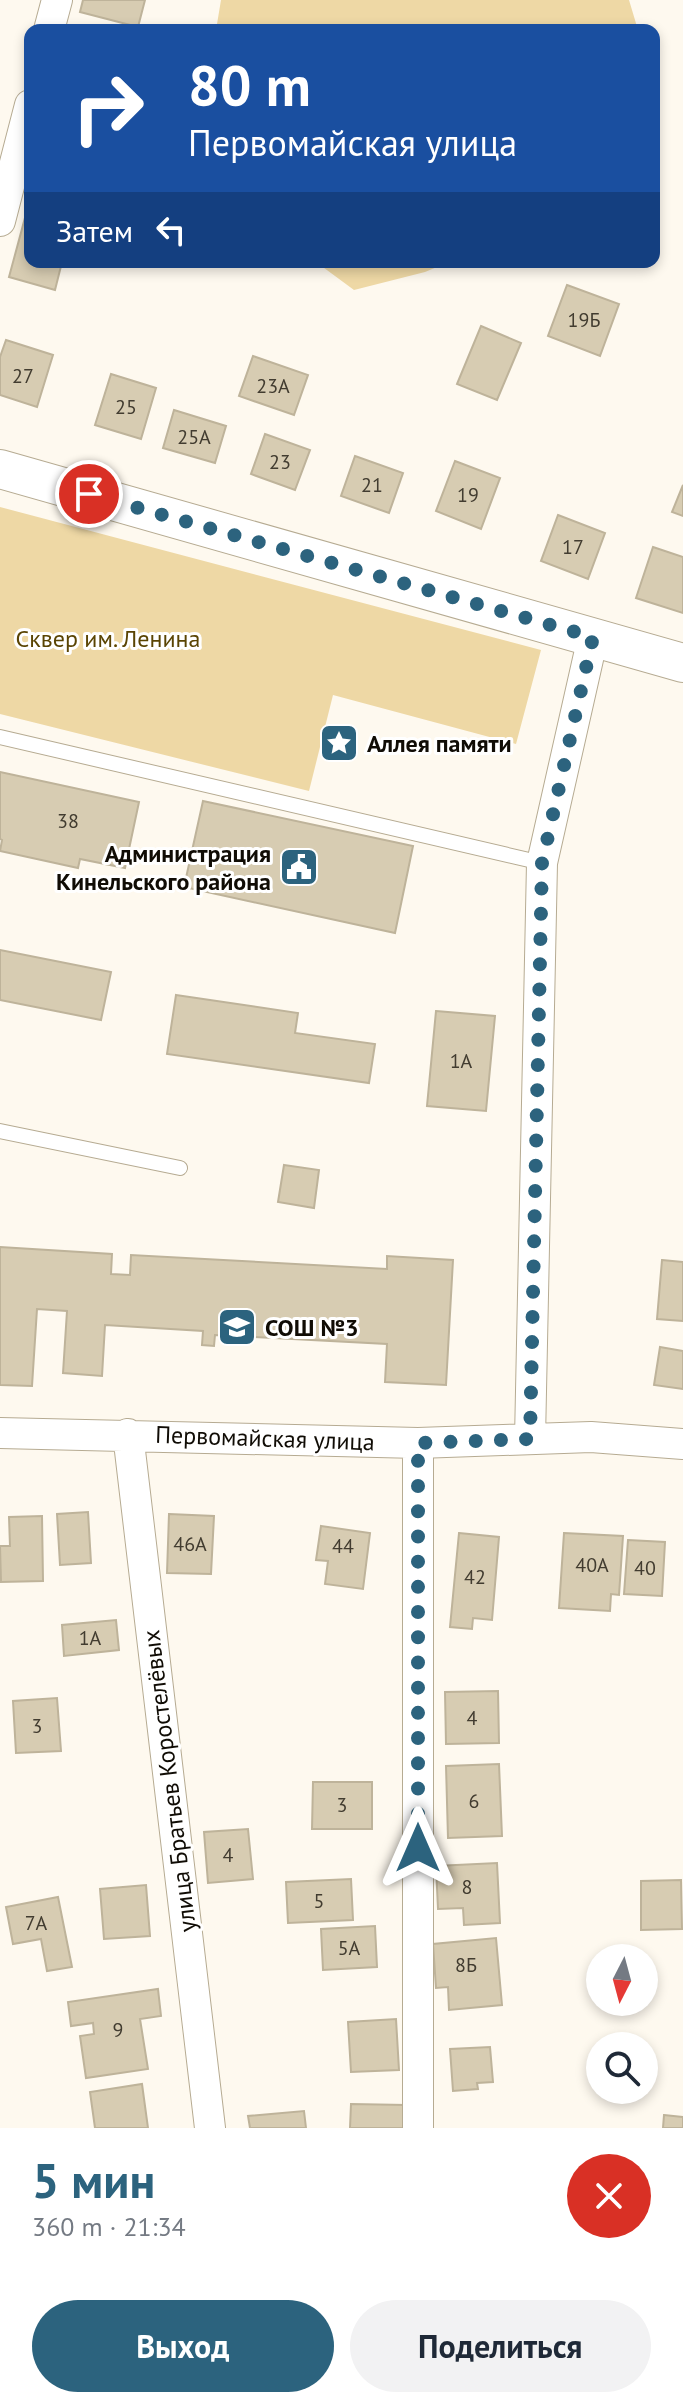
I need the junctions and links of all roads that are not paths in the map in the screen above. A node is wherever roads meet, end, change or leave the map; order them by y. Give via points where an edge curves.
1 (57, 0) edge
2 (51, 24) edge
3 (24, 128) edge
4 (0, 221) edge
5 (0, 469) edge
6 (593, 637) junction
7 (683, 663) edge
8 (0, 737) edge
9 (542, 863) junction
10 (0, 1131) edge
11 (180, 1168) dead end
12 (0, 1433) edge
13 (128, 1434) junction
14 (530, 1439) junction
15 (418, 1443) junction
16 (683, 1444) edge
17 (210, 2128) edge
18 (418, 2128) edge

1 - 2 street
3 - 4 street
5 - 6 street
6 - 7 street
6 - 9 street
8 - 9 lane
9 - 14 street
10 - 11 lane
12 - 13 street, Первомайская улица
13 - 15 street, Первомайская улица
13 - 17 street, улица Братьев Коростелёвых
14 - 15 street, Первомайская улица
14 - 16 street, Первомайская улица
15 - 18 street

